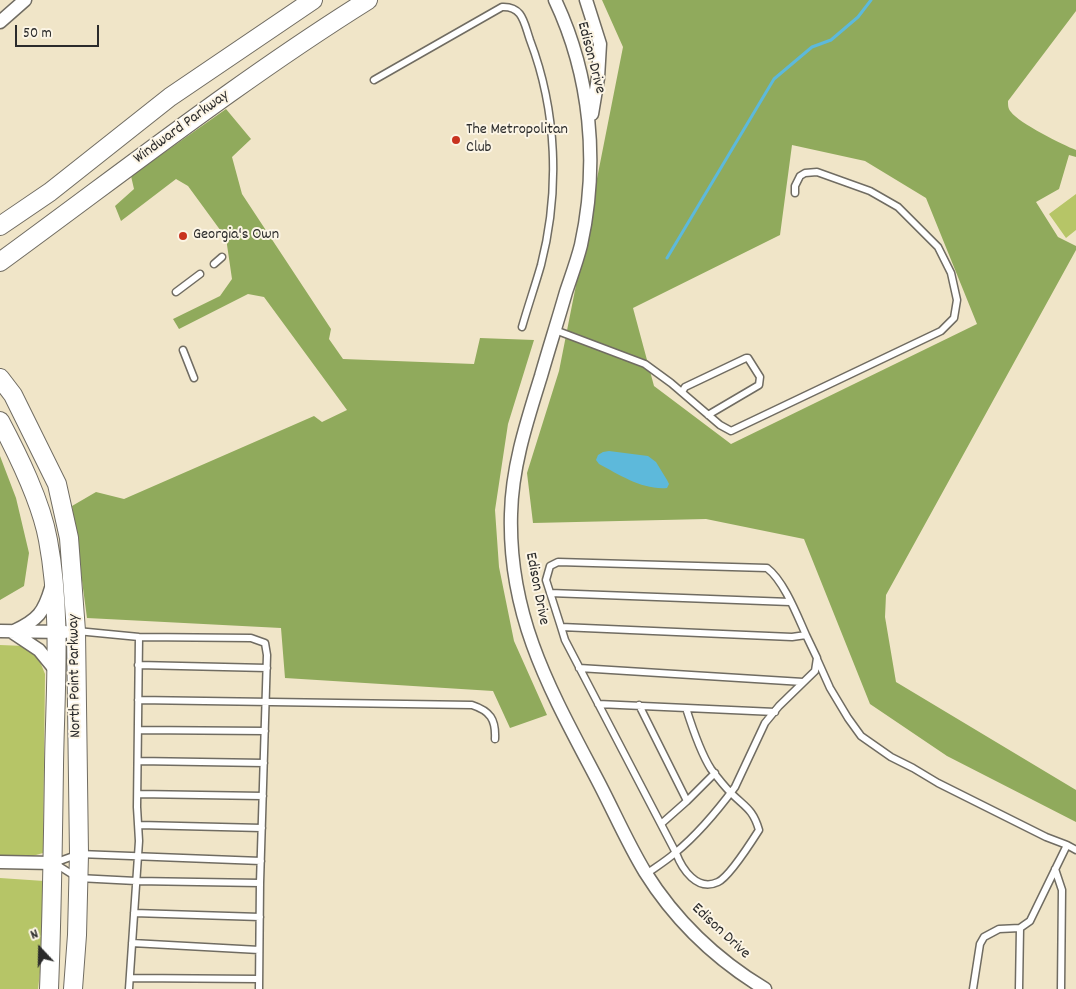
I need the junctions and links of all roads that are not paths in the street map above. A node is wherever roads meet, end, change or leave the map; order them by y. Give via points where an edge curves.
1 (24, 0) edge
2 (313, 0) edge
3 (368, 0) edge
4 (555, 0) edge
5 (586, 0) edge
6 (0, 22) edge
7 (374, 80) dead end
8 (589, 126) junction
9 (795, 193) dead end
10 (0, 226) edge
11 (222, 257) dead end
12 (0, 262) edge
13 (214, 264) dead end
14 (200, 274) dead end
15 (176, 292) dead end
16 (522, 327) dead end
17 (555, 330) junction
18 (183, 350) dead end
19 (0, 378) edge
20 (194, 378) dead end
21 (682, 392) junction
22 (708, 415) junction
23 (0, 421) edge
24 (54, 580) junction
25 (550, 592) junction
26 (790, 602) junction
27 (561, 627) junction
28 (76, 631) junction
29 (6, 632) edge
30 (56, 632) junction
31 (806, 635) junction
32 (139, 637) junction
33 (817, 658) junction
34 (138, 665) junction
35 (267, 668) junction
36 (579, 668) junction
37 (57, 672) junction
38 (803, 682) junction
39 (138, 700) junction
40 (266, 702) junction
41 (598, 704) junction
42 (639, 706) junction
43 (686, 708) junction
44 (775, 712) junction
45 (138, 730) junction
46 (265, 731) junction
47 (495, 738) dead end
48 (138, 762) junction
49 (264, 762) junction
50 (715, 773) junction
51 (731, 793) junction
52 (138, 794) junction
53 (263, 796) junction
54 (686, 801) junction
55 (661, 824) junction
56 (139, 825) junction
57 (262, 828) junction
58 (1066, 845) junction
59 (1076, 850) edge
60 (676, 853) junction
61 (79, 854) junction
62 (139, 855) junction
63 (261, 861) junction
64 (0, 862) edge
65 (53, 863) junction
66 (1056, 870) junction
67 (646, 874) junction
68 (78, 878) junction
69 (136, 881) junction
70 (260, 883) junction
71 (134, 913) junction
72 (260, 917) junction
73 (1020, 928) junction
74 (132, 943) junction
75 (259, 950) junction
76 (130, 978) junction
77 (259, 979) junction
78 (49, 989) edge
79 (73, 989) edge
80 (129, 989) edge
81 (259, 989) edge
82 (766, 989) edge
83 (973, 989) edge
84 (1019, 989) edge
85 (1061, 989) edge

1 - 6 street
2 - 10 street, Windward Parkway via 170,97 50,192
3 - 12 street, Windward Parkway via 253,76
4 - 8 street, Edison Drive via 575,52
5 - 8 street, Edison Drive via 600,44 598,78
7 - 16 lane via 502,7 511,6 519,12 547,92 553,149 552,200 541,264
8 - 17 street, Edison Drive via 588,203 580,247
9 - 22 lane via 800,176 817,172 870,191 898,207 938,247 951,273 957,300 954,318 941,332 731,431
11 - 13 lane
14 - 15 lane
17 - 21 lane via 645,364
17 - 67 street, Edison Drive via 524,428 514,476 511,523 516,587 525,624 549,686
18 - 20 lane
19 - 28 street, North Point Parkway via 13,395 57,484 69,538
21 - 22 lane
21 - 22 lane via 685,387 748,358 760,377 760,385
23 - 24 street, North Point Parkway via 36,498 48,538
24 - 29 street via 46,605 38,617
24 - 30 street, North Point Parkway
25 - 26 lane
25 - 26 lane via 546,580 550,566 558,562 767,568 774,573
25 - 27 lane
26 - 31 lane
27 - 31 lane
27 - 36 lane
28 - 30 street
28 - 32 lane
28 - 61 street, North Point Parkway
29 - 30 street
29 - 37 street via 39,650
30 - 37 street, North Point Parkway
31 - 33 lane
32 - 34 lane
32 - 35 lane via 251,638 265,642
33 - 38 lane via 815,671
33 - 58 lane via 830,688 862,736 891,757 938,783
34 - 35 lane
34 - 39 lane
35 - 40 lane
36 - 38 lane
36 - 41 lane
37 - 65 street, North Point Parkway
38 - 44 lane
39 - 40 lane
39 - 45 lane
40 - 46 lane
40 - 47 lane via 472,705 484,709 492,719
41 - 42 lane
41 - 55 lane
42 - 43 lane
42 - 54 lane
43 - 44 lane
43 - 50 lane via 710,768
44 - 51 lane via 765,723
45 - 46 lane
45 - 48 lane
46 - 49 lane
48 - 49 lane
48 - 52 lane
49 - 53 lane
50 - 51 lane
50 - 54 lane
51 - 60 lane
51 - 60 lane via 749,808 759,830 727,874 719,882 706,885 684,871
52 - 53 lane
52 - 56 lane
53 - 57 lane
54 - 55 lane
55 - 60 lane
56 - 57 lane
56 - 62 lane
57 - 63 lane
58 - 59 lane
58 - 66 lane
60 - 67 lane
61 - 62 lane
61 - 65 lane
61 - 68 street, North Point Parkway
62 - 63 lane
62 - 69 lane
63 - 70 lane
64 - 65 street
65 - 68 lane
65 - 78 street, North Point Parkway
66 - 73 lane via 1030,921
66 - 85 lane via 1062,890
67 - 82 street, Edison Drive via 668,904 706,945
68 - 69 lane
68 - 79 street, North Point Parkway
69 - 70 lane
69 - 71 lane
70 - 72 lane
71 - 72 lane
71 - 74 lane
72 - 75 lane
73 - 83 lane via 999,930 984,937
73 - 84 lane
74 - 75 lane
74 - 76 lane
75 - 77 lane
76 - 77 lane
76 - 80 lane
77 - 81 lane

